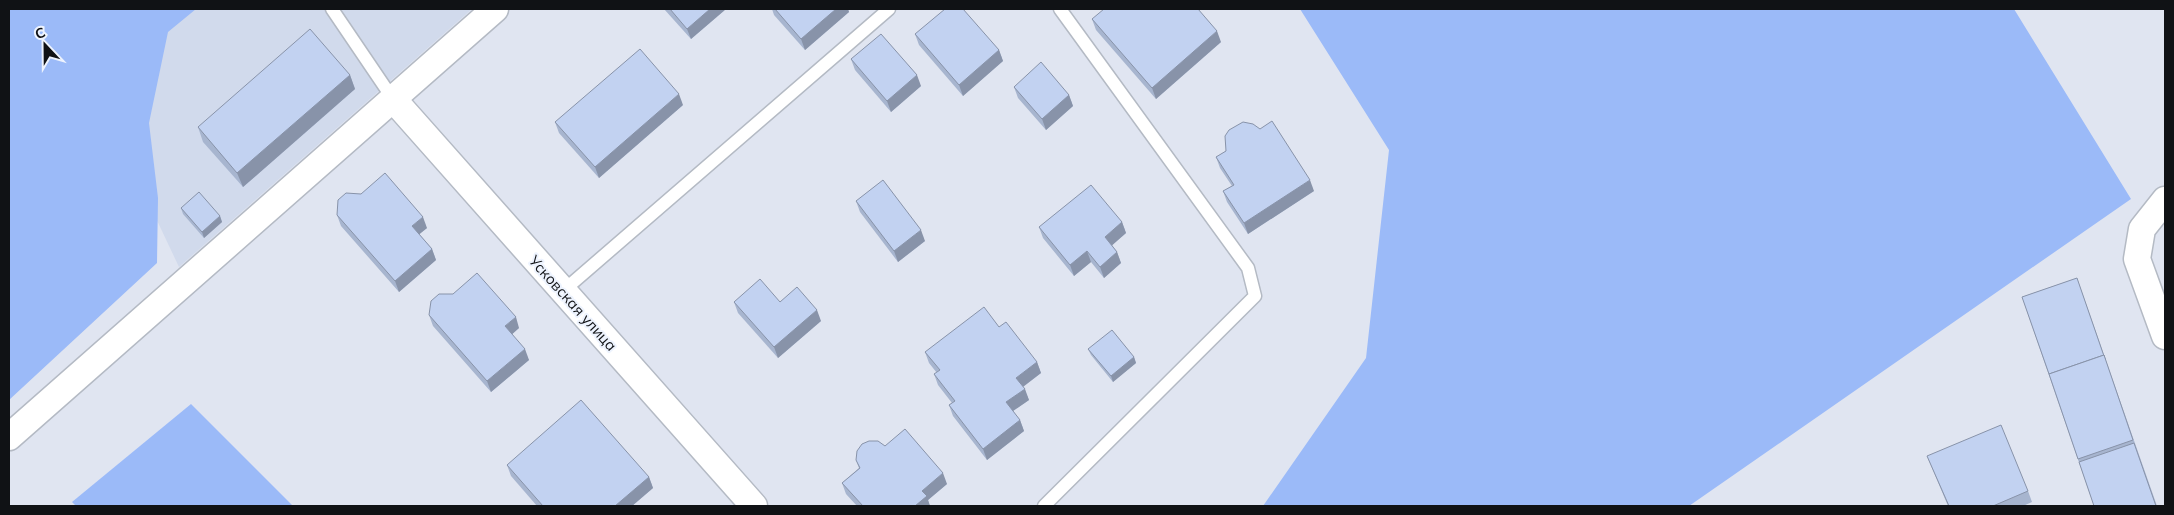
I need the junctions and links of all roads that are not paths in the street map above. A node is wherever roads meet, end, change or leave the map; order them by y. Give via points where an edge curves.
1 (332, 9) edge
2 (495, 9) edge
3 (889, 9) edge
4 (1060, 9) edge
5 (393, 99) junction
6 (2165, 200) edge
7 (563, 291) junction
8 (2165, 336) edge
9 (9, 437) edge
10 (754, 506) edge
11 (1044, 506) edge

1 - 5 lane
2 - 5 street
3 - 7 lane
4 - 11 lane via 1248,268 1255,296
5 - 7 street, Усковская улица
5 - 9 street
6 - 8 street via 2142,229 2137,259
7 - 10 street, Усковская улица

